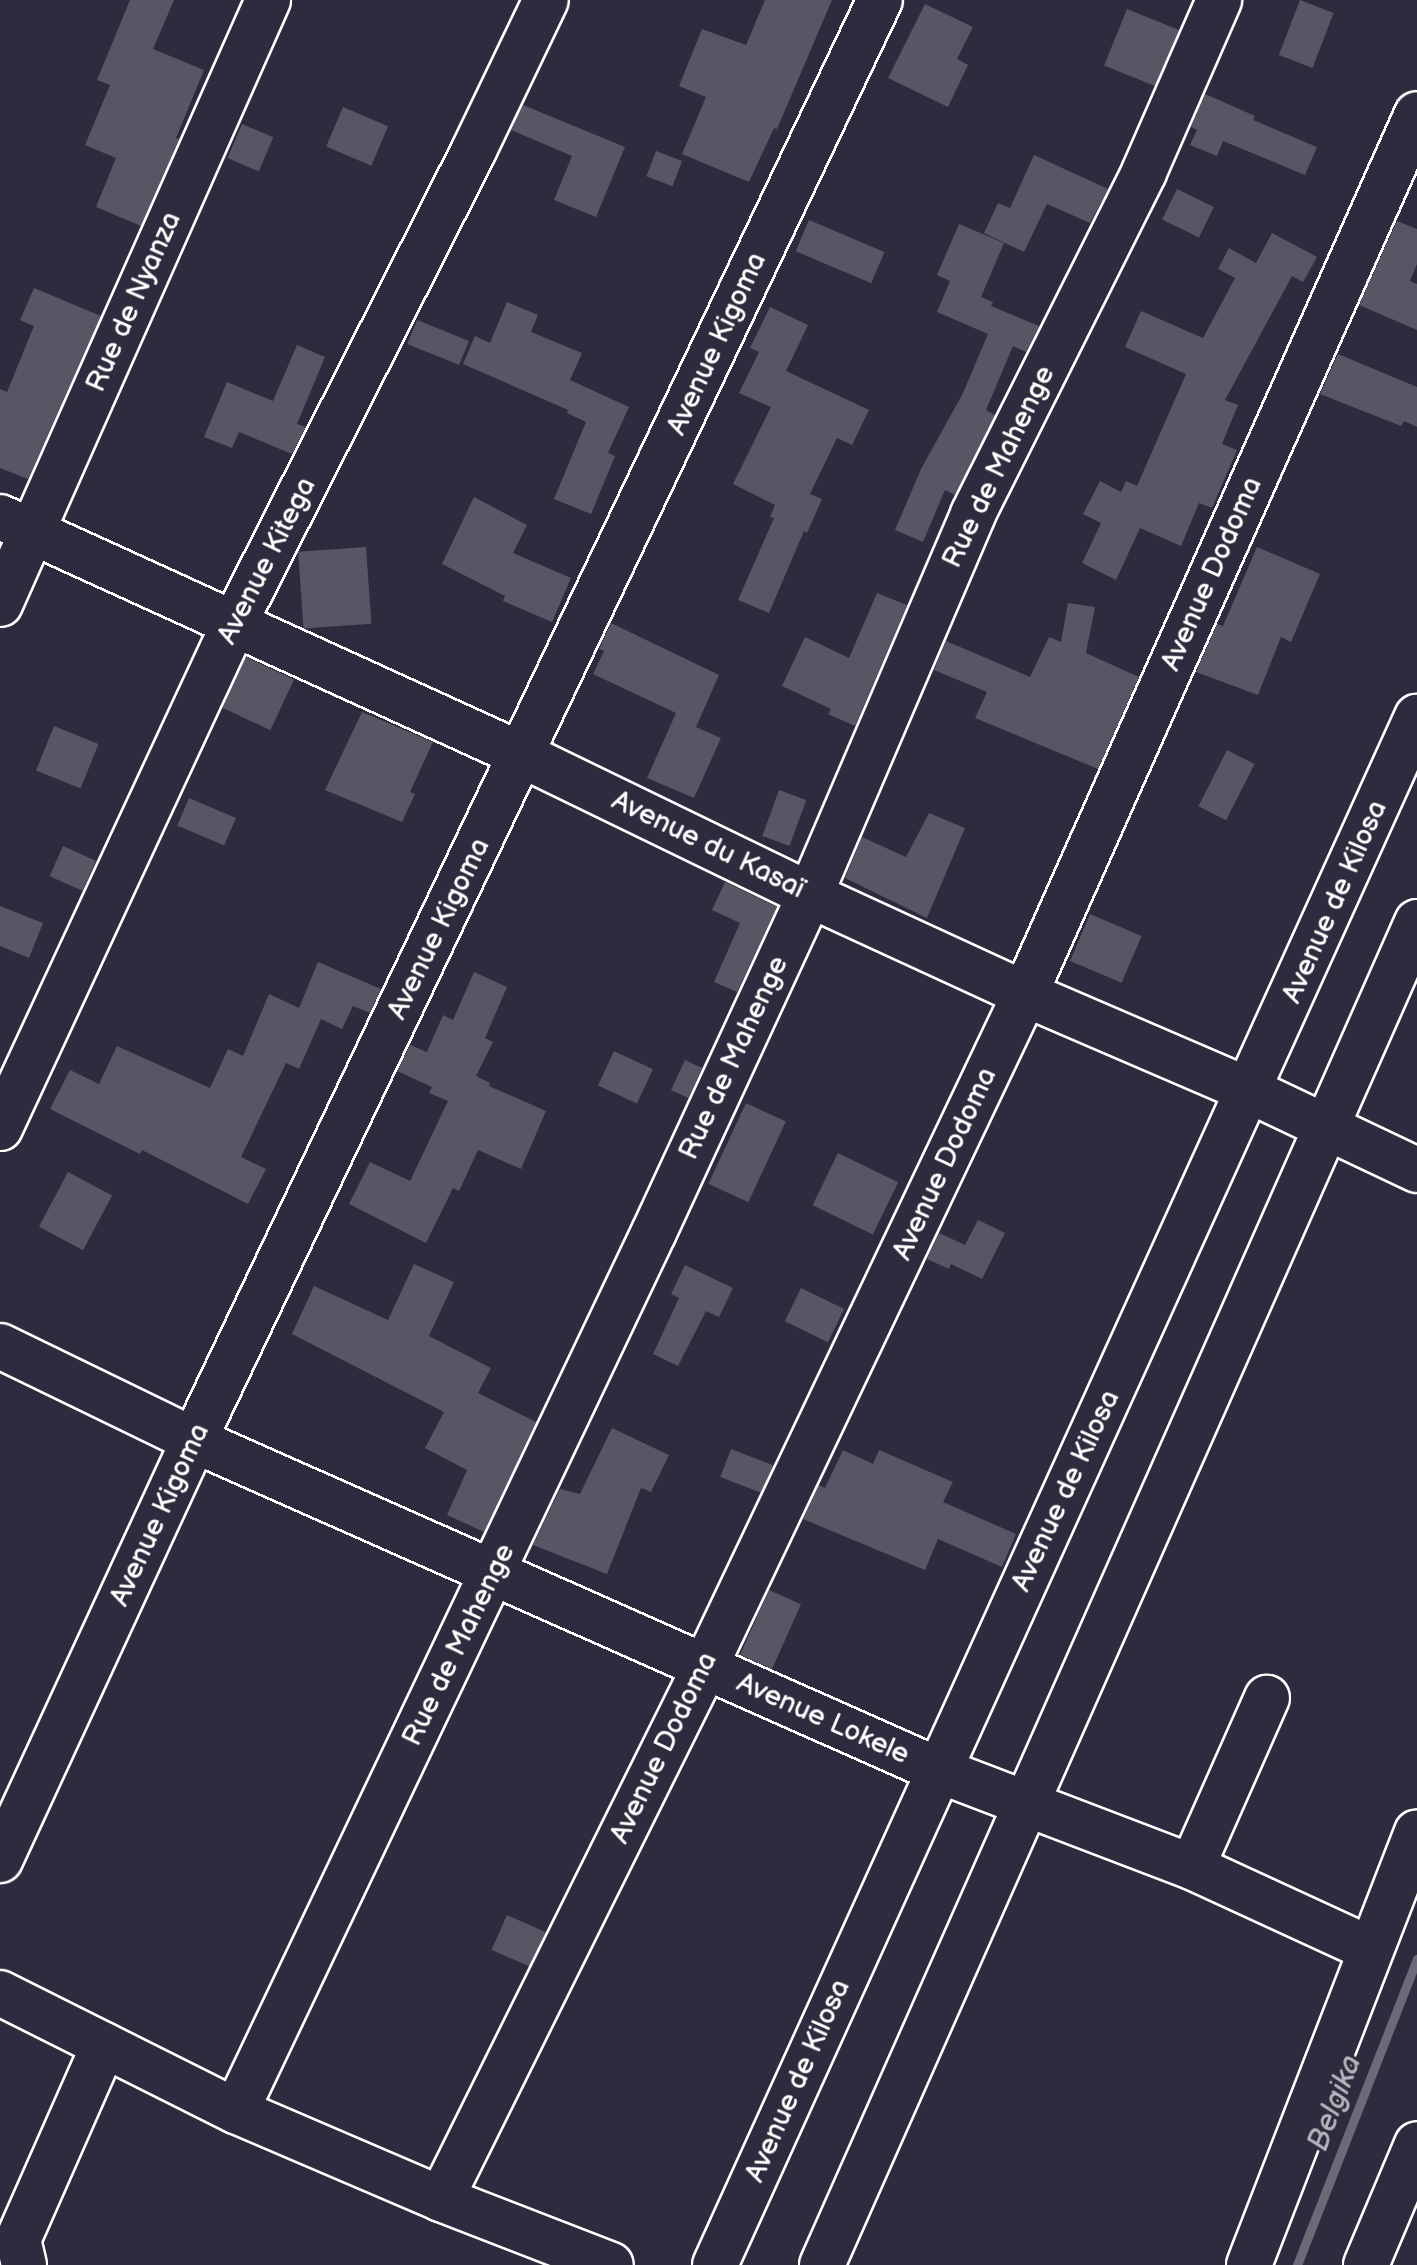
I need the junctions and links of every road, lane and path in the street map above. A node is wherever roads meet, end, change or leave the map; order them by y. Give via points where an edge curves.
1 (268, 0) edge
2 (546, 0) edge
3 (880, 0) edge
4 (1219, 0) edge
5 (1417, 114) edge
6 (16, 524) edge
7 (0, 604) edge
8 (235, 622) junction
9 (1417, 717) edge
10 (522, 755) junction
11 (810, 895) junction
12 (1417, 922) edge
13 (1025, 994) junction
14 (1250, 1092) junction
15 (0, 1128) edge
16 (1324, 1129) junction
17 (1417, 1170) edge
18 (0, 1346) edge
19 (194, 1440) junction
20 (494, 1572) junction
21 (705, 1667) junction
22 (1267, 1698) dead end
23 (938, 1770) junction
24 (1028, 1803) junction
25 (1416, 1838) edge
26 (0, 1860) edge
27 (1192, 1867) junction
28 (1370, 1949) junction
29 (0, 1993) edge
30 (104, 2045) junction
31 (236, 2111) junction
32 (1417, 2144) edge
33 (441, 2199) junction
34 (24, 2265) edge
35 (611, 2265) edge
36 (715, 2265) edge
37 (822, 2265) edge
38 (1249, 2265) edge
39 (1366, 2265) edge

1 - 6 street, Rue de Nyanza
2 - 8 street, Avenue Kitega
3 - 10 street, Avenue Kigoma
4 - 11 street, Rue de Mahenge via 1144,172 973,514
5 - 13 street, Avenue Dodoma
6 - 7 street, Rue de Nyanza
6 - 8 street, Avenue du Kasaï
8 - 10 street, Avenue du Kasaï
8 - 15 street, Avenue Kitega
9 - 14 street, Avenue de Kilosa
10 - 11 street, Avenue du Kasaï
10 - 19 street, Avenue Kigoma
11 - 13 street, Avenue du Kasaï
11 - 20 street, Rue de Mahenge
12 - 16 street
13 - 14 street, Avenue du Kasaï
13 - 21 street, Avenue Dodoma
14 - 16 street, Avenue du Kasaï
14 - 23 street, Avenue de Kilosa
16 - 17 street, Avenue du Kasaï
16 - 24 street
18 - 19 street, Avenue Lokele
19 - 20 street, Avenue Lokele
19 - 26 street, Avenue Kigoma
20 - 21 street, Avenue Lokele
20 - 31 street, Rue de Mahenge
21 - 23 street, Avenue Lokele
21 - 33 street, Avenue Dodoma
22 - 27 street
23 - 24 street, Avenue Lokele
23 - 36 street, Avenue de Kilosa
24 - 27 street, Avenue Lokele
24 - 37 street
25 - 28 street
27 - 28 street, Avenue Lokele
28 - 38 street
29 - 30 street
30 - 31 street
30 - 34 street via 18,2240
31 - 33 street
32 - 39 street
33 - 35 street

